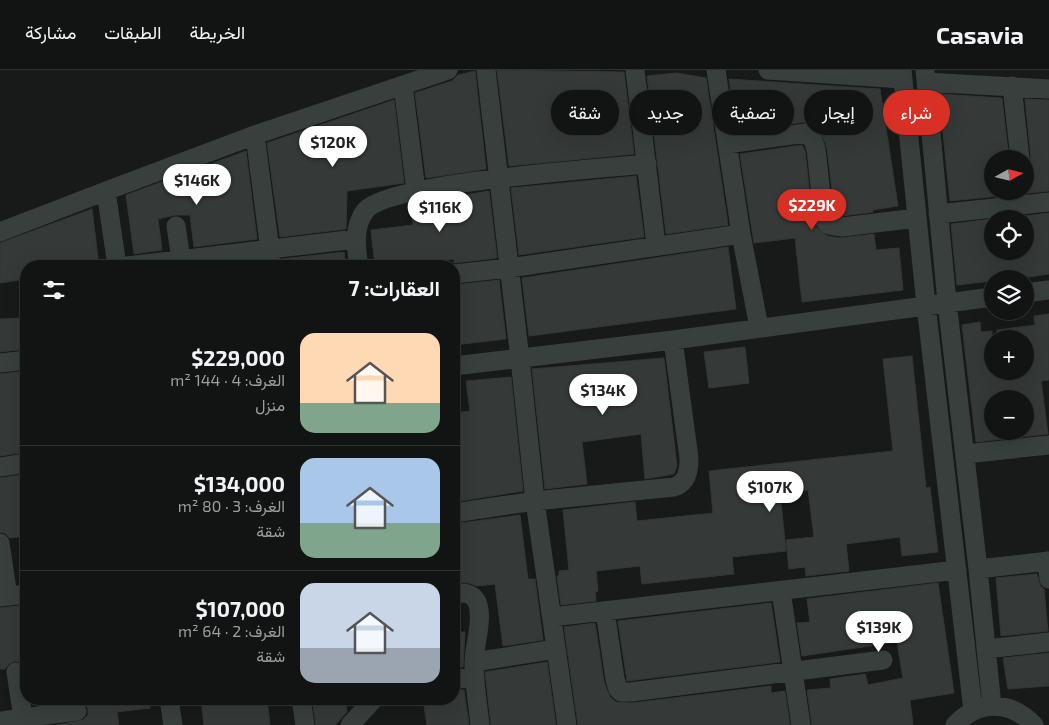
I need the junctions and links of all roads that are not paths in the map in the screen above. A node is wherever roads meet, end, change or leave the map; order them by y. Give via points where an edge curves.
1 (448, 70) edge
2 (486, 70) edge
3 (634, 70) edge
4 (716, 70) edge
5 (768, 70) edge
6 (902, 74) edge
7 (926, 76) edge
8 (403, 85) junction
9 (1012, 86) junction
10 (1049, 89) edge
11 (256, 135) junction
12 (727, 144) junction
13 (1019, 150) edge
14 (647, 164) junction
15 (499, 178) junction
16 (106, 190) junction
17 (416, 191) junction
18 (1013, 200) edge
19 (1034, 200) edge
20 (1049, 202) edge
21 (938, 214) junction
22 (917, 218) junction
23 (176, 226) dead end
24 (0, 232) edge
25 (742, 234) junction
26 (356, 239) junction
27 (656, 245) junction
28 (270, 258) edge
29 (116, 260) edge
30 (181, 260) edge
31 (234, 260) edge
32 (359, 260) edge
33 (510, 268) junction
34 (460, 273) edge
35 (1049, 290) edge
36 (1034, 292) edge
37 (984, 298) edge
38 (947, 302) junction
39 (926, 305) junction
40 (758, 327) junction
41 (673, 340) junction
42 (520, 359) junction
43 (20, 361) edge
44 (0, 363) edge
45 (460, 365) edge
46 (1049, 445) edge
47 (965, 454) junction
48 (20, 464) edge
49 (0, 466) edge
50 (535, 501) junction
51 (460, 512) edge
52 (0, 543) edge
53 (1048, 567) edge
54 (978, 569) junction
55 (957, 570) junction
56 (781, 591) junction
57 (460, 593) edge
58 (20, 595) edge
59 (4, 597) edge
60 (604, 611) junction
61 (552, 617) junction
62 (1049, 642) edge
63 (556, 649) junction
64 (986, 649) junction
65 (883, 660) dead end
66 (474, 670) junction
67 (794, 671) junction
68 (16, 672) dead end
69 (460, 676) edge
70 (20, 698) edge
71 (21, 705) edge
72 (170, 705) edge
73 (302, 705) edge
74 (369, 705) edge
75 (992, 706) junction
76 (973, 710) junction
77 (77, 712) edge
78 (23, 718) junction
79 (0, 722) edge
80 (353, 724) edge
81 (172, 725) edge
82 (305, 725) edge
83 (480, 725) edge
84 (566, 725) edge
85 (801, 725) edge
86 (955, 725) edge
87 (1034, 725) edge

1 - 8 street
2 - 15 street
3 - 14 street
4 - 12 street
5 - 6 street
6 - 22 street
7 - 9 street
7 - 21 street
8 - 11 street
8 - 17 street
9 - 10 street
9 - 13 street
11 - 16 street
11 - 28 street
12 - 22 street via 806,133 814,140 824,220 829,225 842,227
12 - 25 street
14 - 15 street
14 - 27 street
15 - 17 street
15 - 33 street
16 - 24 street
16 - 29 street
17 - 26 street via 370,206 360,220
18 - 21 street
19 - 20 street
21 - 38 street
22 - 39 street
23 - 30 street
25 - 27 street
25 - 40 street
26 - 28 street
26 - 32 street
27 - 33 street
28 - 31 street
33 - 34 street
33 - 42 street
35 - 36 street
37 - 38 street
38 - 39 street
38 - 47 street
39 - 40 street
39 - 55 street
40 - 41 street
41 - 42 street
41 - 50 street via 689,458 688,473 682,484
42 - 45 street
42 - 50 street
43 - 44 street
46 - 47 street
47 - 54 street
48 - 49 street
50 - 51 street
50 - 61 street
52 - 59 street
53 - 54 street
54 - 64 street
55 - 56 street
55 - 76 street
56 - 60 street
56 - 67 street
57 - 66 street via 470,594 477,602
58 - 59 street
60 - 61 street
60 - 67 street via 615,679 621,692
61 - 63 street
62 - 64 street
63 - 66 street
63 - 84 street
64 - 75 street
65 - 67 street
66 - 69 street
66 - 83 street
67 - 85 street
68 - 70 street
71 - 78 street
72 - 81 street
73 - 82 street
74 - 80 street
75 - 76 street
75 - 87 street via 1017,711
76 - 86 street
77 - 78 street
78 - 79 street

